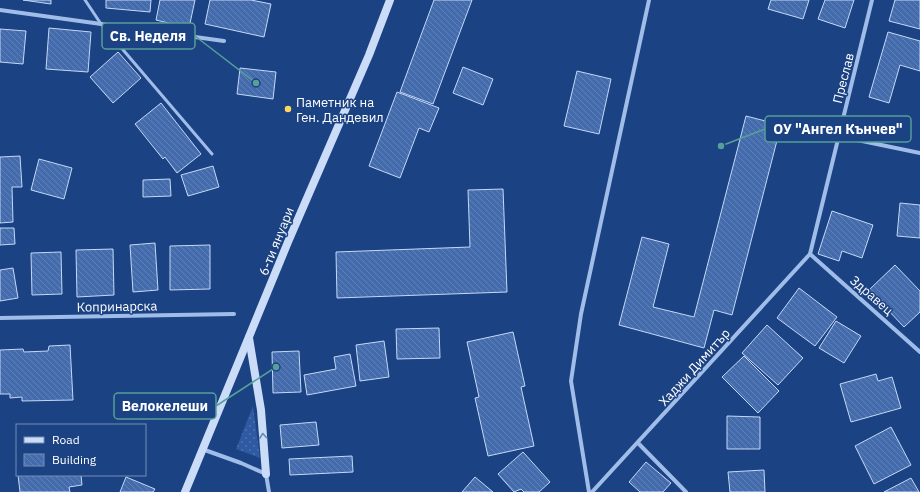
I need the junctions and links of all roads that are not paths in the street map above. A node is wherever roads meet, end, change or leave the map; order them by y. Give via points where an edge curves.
1 (85, 0) edge
2 (390, 0) edge
3 (649, 0) edge
4 (872, 0) edge
5 (0, 10) edge
6 (101, 24) junction
7 (224, 41) dead end
8 (838, 136) junction
9 (920, 153) edge
10 (212, 154) dead end
11 (810, 254) junction
12 (234, 314) dead end
13 (0, 318) edge
14 (249, 338) junction
15 (920, 352) edge
16 (638, 443) junction
17 (202, 448) junction
18 (266, 474) junction
19 (185, 492) edge
20 (269, 492) edge
21 (591, 492) edge
22 (686, 492) edge

1 - 6 lane
2 - 14 main road, 6-ти януари via 369,56
3 - 21 street via 581,314 571,381
4 - 8 street, Преслав
5 - 6 street
6 - 7 street
6 - 10 lane
8 - 9 street
8 - 11 street, Преслав
11 - 15 street, Здравец
11 - 16 street, Хаджи Димитър
12 - 13 street, Копринарска
14 - 17 main road, 6-ти януари
18 -> 14 main road
16 - 21 street, Хаджи Димитър
16 - 22 street
17 - 18 street
17 - 19 main road, 6-ти януари
18 - 20 street

